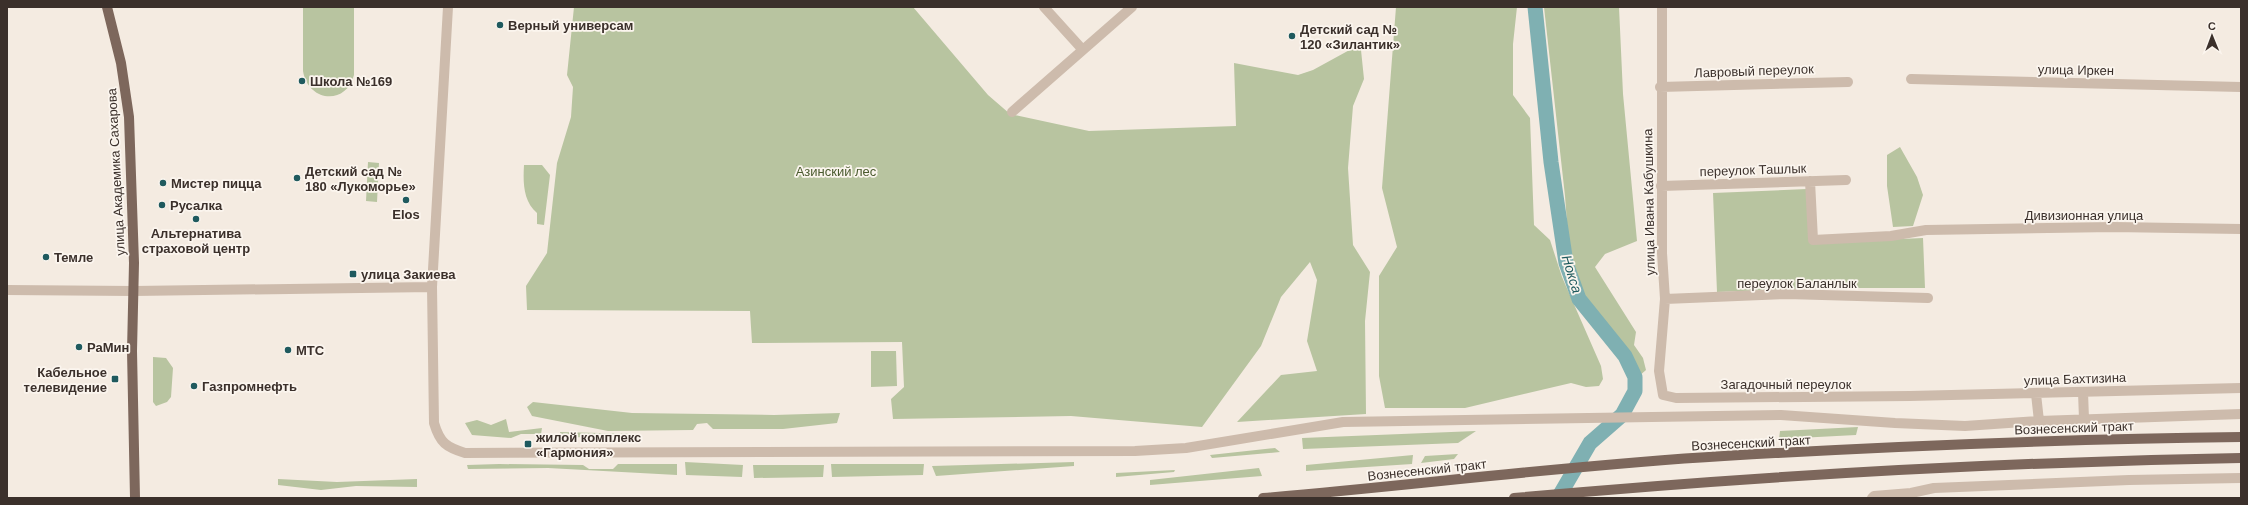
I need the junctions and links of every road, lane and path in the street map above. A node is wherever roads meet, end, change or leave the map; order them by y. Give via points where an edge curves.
1 (107, 7) edge
2 (448, 7) edge
3 (1044, 7) edge
4 (1132, 7) edge
5 (1662, 7) edge
6 (1082, 49) junction
7 (1911, 79) dead end
8 (1848, 82) dead end
9 (1660, 87) junction
10 (2241, 87) edge
11 (1012, 112) dead end
12 (1846, 180) dead end
13 (1810, 181) junction
14 (1661, 186) junction
15 (2241, 229) edge
16 (432, 287) junction
17 (7, 290) edge
18 (134, 291) junction
19 (1928, 298) dead end
20 (1665, 299) junction
21 (2241, 388) edge
22 (2083, 392) junction
23 (2036, 394) junction
24 (1663, 396) joint
25 (1910, 396) joint
26 (2241, 414) edge
27 (2084, 419) junction
28 (2039, 421) junction
29 (2241, 437) edge
30 (2241, 458) edge
31 (2241, 478) edge
32 (1895, 496) edge
33 (1911, 496) edge
34 (135, 498) edge
35 (1263, 498) edge
36 (1514, 498) edge
37 (1872, 498) edge

1 - 18 main road, улица Академика Сахарова via 122,64 129,110
2 - 16 street
3 - 6 street
4 - 6 street
5 - 9 street, улица Ивана Кабушкина
6 - 11 street
7 - 10 street, улица Иркен
8 - 9 street, Лавровый переулок
9 - 14 street, улица Ивана Кабушкина
12 - 13 street, переулок Ташлык
13 - 14 street, переулок Ташлык
13 - 15 street, Дивизионная улица via 1813,240 1897,235 1926,230 2113,227
14 - 20 street, улица Ивана Кабушкина
16 - 18 street
16 - 28 street via 434,423 438,437 449,448 465,453 1135,451 1186,448 1343,422 1781,415 1965,426
17 - 18 street
18 - 34 main road, улица Академика Сахарова via 132,351
19 - 20 street, переулок Баланлык via 1787,294
20 - 24 street, улица Ивана Кабушкина via 1659,371
21 - 22 street, улица Бахтизина
22 - 23 street, улица Бахтизина
22 - 27 street
23 - 25 street, улица Бахтизина
23 - 28 street
24 - 25 street, Загадочный переулок
26 - 27 street
27 - 28 street
29 - 35 main road, Вознесенский тракт via 2085,440 1723,456
30 - 36 main road via 1972,466 1722,481
31 - 33 street via 1965,486 1934,488
32 - 33 street
32 - 37 street

